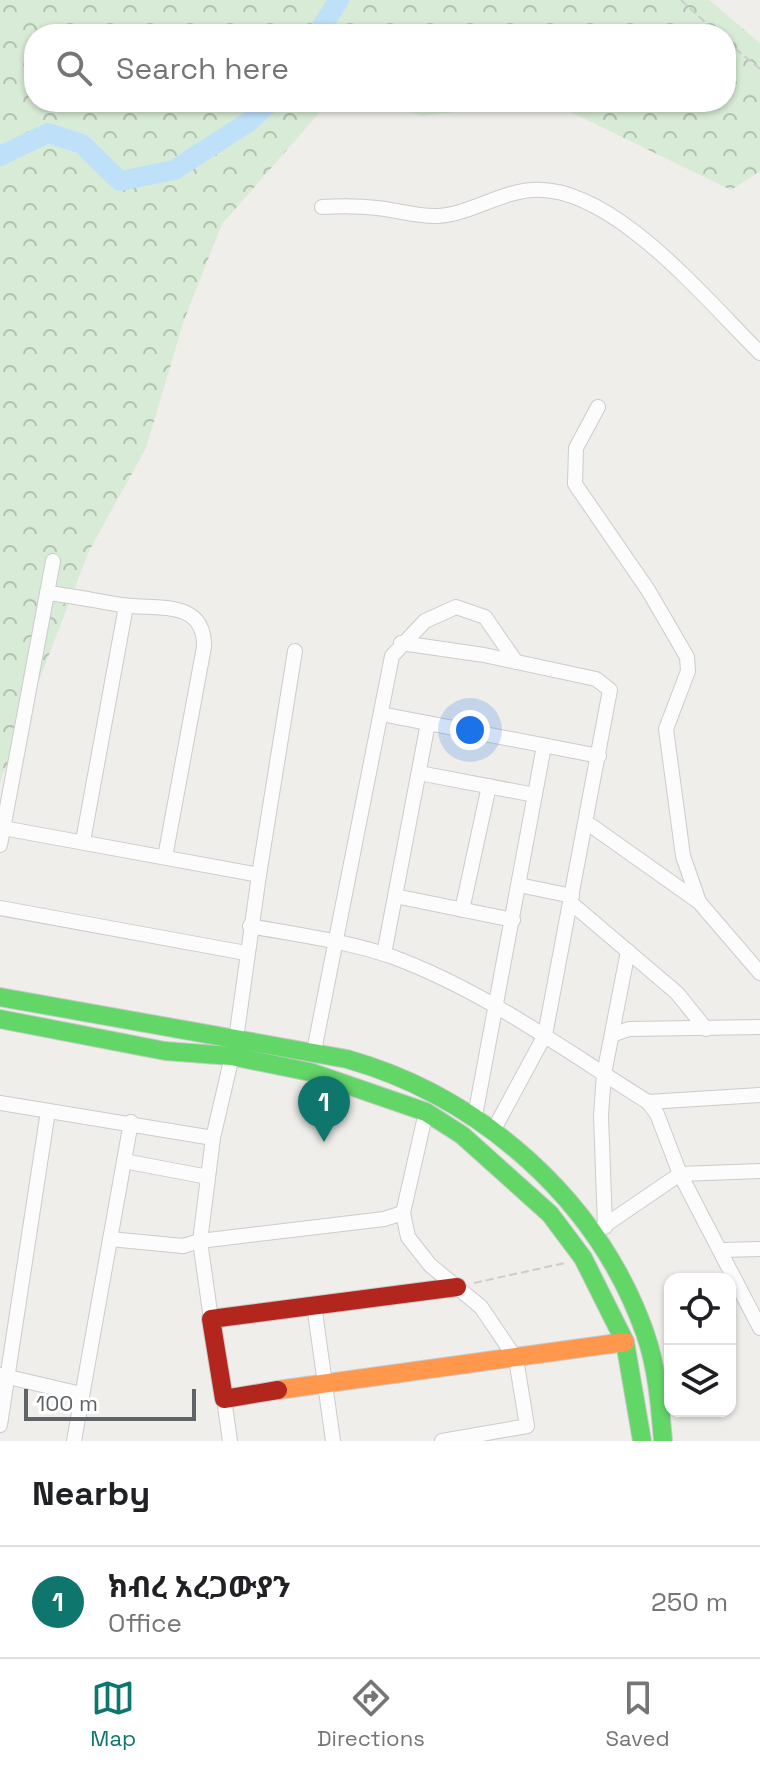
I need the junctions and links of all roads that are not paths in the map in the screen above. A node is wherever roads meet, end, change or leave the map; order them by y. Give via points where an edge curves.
1 (322, 207) dead end
2 (760, 353) edge
3 (598, 407) dead end
4 (53, 561) dead end
5 (48, 593) junction
6 (126, 606) junction
7 (401, 643) junction
8 (295, 651) dead end
9 (516, 662) junction
10 (381, 714) junction
11 (428, 723) junction
12 (544, 746) junction
13 (599, 756) junction
14 (419, 773) junction
15 (489, 786) junction
16 (535, 795) junction
17 (586, 822) junction
18 (3, 828) junction
19 (83, 841) junction
20 (0, 845) edge
21 (165, 857) junction
22 (259, 875) junction
23 (519, 885) junction
24 (395, 896) junction
25 (571, 899) junction
26 (699, 902) junction
27 (0, 908) edge
28 (462, 910) junction
29 (513, 920) junction
30 (250, 926) junction
31 (336, 943) junction
32 (628, 951) junction
33 (246, 953) junction
34 (384, 954) junction
35 (760, 973) edge
36 (0, 997) edge
37 (496, 1007) junction
38 (0, 1019) edge
39 (760, 1027) edge
40 (706, 1029) junction
41 (545, 1035) junction
42 (612, 1035) junction
43 (233, 1048) junction
44 (314, 1051) junction
45 (604, 1074) junction
46 (760, 1095) edge
47 (648, 1102) junction
48 (0, 1103) edge
49 (48, 1111) junction
50 (426, 1112) junction
51 (475, 1116) junction
52 (131, 1122) junction
53 (493, 1131) junction
54 (213, 1138) junction
55 (124, 1161) junction
56 (760, 1171) edge
57 (680, 1174) junction
58 (208, 1177) junction
59 (403, 1213) junction
60 (599, 1229) junction
61 (110, 1239) junction
62 (200, 1241) junction
63 (760, 1249) edge
64 (722, 1250) junction
65 (457, 1287) junction
66 (314, 1305) junction
67 (211, 1319) junction
68 (760, 1328) edge
69 (625, 1342) junction
70 (516, 1359) junction
71 (4, 1376) edge
72 (327, 1381) junction
73 (81, 1394) junction
74 (224, 1399) junction
75 (0, 1425) edge
76 (528, 1434) edge
77 (74, 1441) edge
78 (230, 1441) edge
79 (333, 1441) edge
80 (442, 1441) edge
81 (642, 1441) edge
82 (663, 1441) edge

1 - 2 street via 439,216 529,190 575,196 648,243
3 - 26 street via 576,448 575,484 687,657 688,671 666,729 683,856
4 - 5 street
5 - 6 street
5 - 18 street
6 - 19 street
6 - 21 street via 176,608 191,615 204,636
7 - 9 street
7 - 9 street via 440,611 456,607 485,617
7 - 10 street via 392,656
8 - 22 street
9 - 13 street via 596,679 608,687
10 - 11 street
10 - 31 street
11 - 12 street
11 - 14 street
12 - 13 street
12 - 16 street
13 - 17 street
14 - 15 street
14 - 24 street
15 - 16 street
15 - 28 street
16 - 23 street
17 - 25 street
17 - 26 street
18 - 19 street
18 - 20 street
19 - 21 street
21 - 22 street
22 - 30 street
23 - 25 street
23 - 29 street
24 - 28 street
24 - 34 street
25 - 32 street
25 - 41 street
26 - 35 street
27 - 33 street
28 - 29 street
29 - 37 street
30 - 31 street
30 - 33 street
31 - 34 street
31 - 44 street
32 - 40 street via 677,993
32 - 42 street
33 - 43 street
34 - 37 street
36 - 43 main road
37 - 41 street
37 - 51 street
38 - 43 main road via 165,1051
39 - 40 street
40 - 42 street via 629,1029
41 - 45 street
41 - 53 street
42 - 45 street
43 - 44 main road
43 - 50 main road
43 - 54 street
44 - 51 main road via 390,1072
45 - 47 street
45 - 60 street
46 - 47 street
47 - 57 street
48 - 49 street
49 - 52 street
49 - 71 street
50 - 59 street
50 - 69 main road via 462,1135 550,1214 583,1258
51 - 53 main road
52 - 54 street
52 - 55 street
53 - 60 main road
54 - 58 street
55 - 58 street
55 - 61 street
56 - 57 street
57 - 60 street
57 - 64 street
58 - 62 street
59 - 62 street
59 - 65 street via 413,1247
60 - 82 main road via 644,1332
61 - 62 street via 183,1246
61 - 73 street
62 - 67 street
63 - 64 street
64 - 68 street
65 - 66 main road
65 - 70 street via 481,1307
66 - 67 main road
66 - 72 street
67 - 74 main road
69 - 70 main road
69 - 81 main road
70 - 72 main road
70 - 76 street
71 - 73 street
71 - 75 street
72 - 74 main road
72 - 79 street
73 - 77 street
74 - 78 street
76 - 80 street

